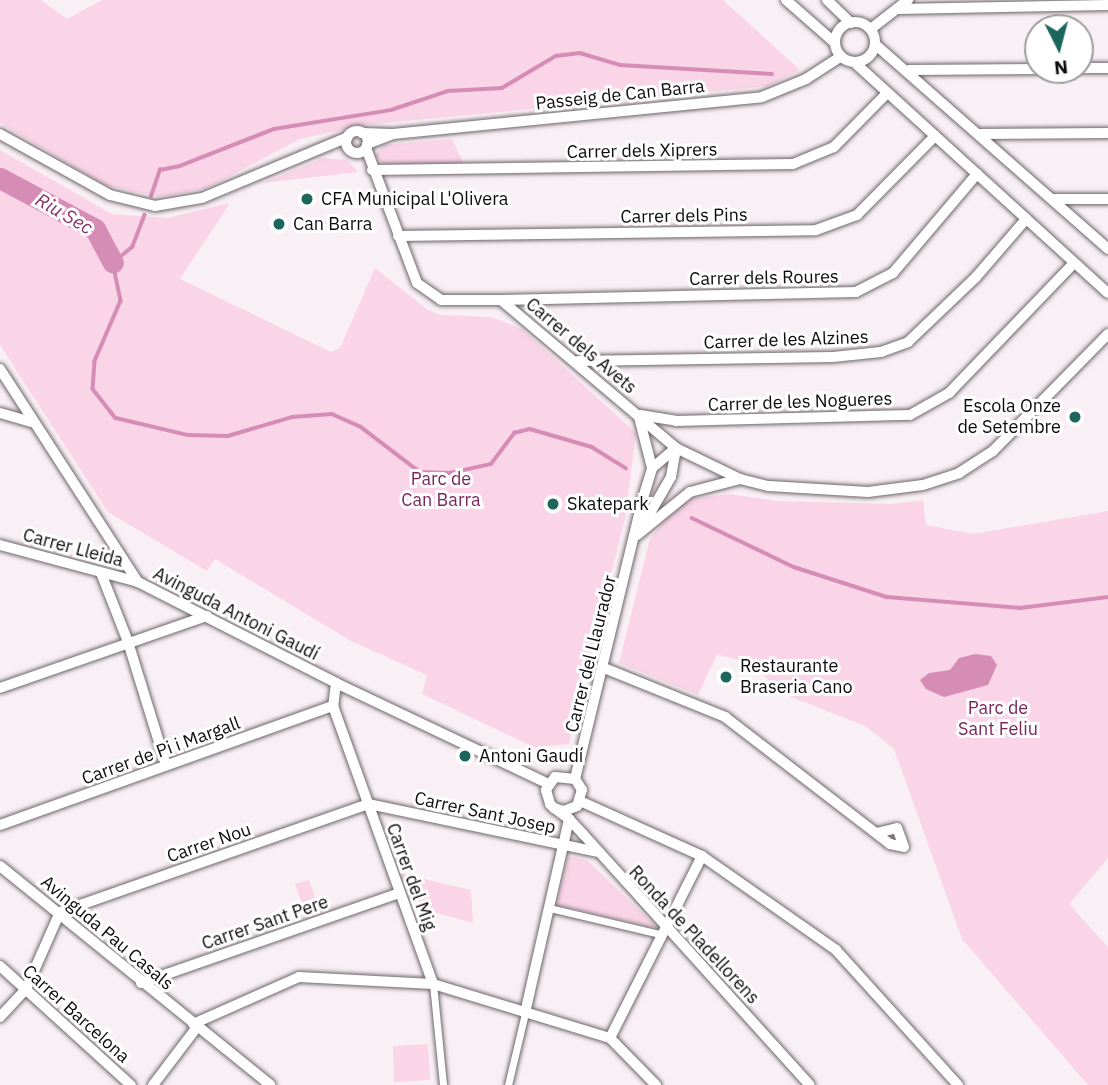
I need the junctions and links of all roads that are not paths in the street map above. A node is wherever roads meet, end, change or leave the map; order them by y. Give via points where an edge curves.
1 (786, 0) edge
2 (827, 0) edge
3 (908, 0) edge
4 (1108, 5) edge
5 (898, 9) junction
6 (852, 23) junction
7 (872, 28) junction
8 (834, 42) junction
9 (876, 45) junction
10 (840, 57) junction
11 (854, 62) junction
12 (1024, 69) edge
13 (909, 70) junction
14 (886, 94) junction
15 (362, 133) junction
16 (1108, 133) edge
17 (0, 134) edge
18 (393, 134) junction
19 (980, 134) junction
20 (934, 135) junction
21 (348, 136) junction
22 (327, 145) junction
23 (360, 149) junction
24 (372, 170) junction
25 (977, 174) junction
26 (1054, 199) junction
27 (1108, 199) edge
28 (1026, 219) junction
29 (398, 236) junction
30 (1108, 249) edge
31 (1074, 263) junction
32 (1108, 293) edge
33 (501, 300) junction
34 (1108, 334) edge
35 (578, 361) junction
36 (0, 369) edge
37 (0, 413) edge
38 (638, 416) junction
39 (35, 422) junction
40 (676, 448) junction
41 (652, 468) junction
42 (740, 479) junction
43 (637, 536) junction
44 (0, 545) edge
45 (16, 550) junction
46 (0, 555) edge
47 (101, 573) junction
48 (138, 582) junction
49 (207, 616) junction
50 (128, 642) junction
51 (604, 668) junction
52 (336, 683) junction
53 (0, 688) edge
54 (333, 706) junction
55 (166, 765) junction
56 (575, 779) junction
57 (549, 784) junction
58 (580, 801) junction
59 (368, 804) junction
60 (554, 808) junction
61 (569, 819) junction
62 (0, 825) edge
63 (877, 833) dead end
64 (563, 845) junction
65 (597, 852) junction
66 (702, 856) junction
67 (0, 866) edge
68 (400, 893) junction
69 (549, 908) junction
70 (60, 912) junction
71 (662, 929) junction
72 (0, 966) edge
73 (141, 983) junction
74 (433, 984) junction
75 (26, 989) junction
76 (525, 1013) junction
77 (0, 1017) edge
78 (195, 1026) junction
79 (610, 1038) junction
80 (131, 1085) edge
81 (153, 1085) edge
82 (270, 1085) edge
83 (443, 1085) edge
84 (508, 1085) edge
85 (656, 1085) edge
86 (810, 1085) edge
87 (958, 1085) edge

1 - 8 street
2 - 6 street
3 - 5 street
4 - 5 street
5 - 7 street
6 - 7 street
6 - 8 street
7 - 9 street
8 - 10 street
9 - 11 street
9 - 13 street
10 - 11 street
10 - 18 street, Passeig de Can Barra via 806,79 762,97
11 - 14 street
12 - 13 street
13 - 19 street
14 - 20 street
14 - 24 street, Carrer dels Xiprers via 835,147 793,164
15 - 18 street, Passeig de Can Barra
15 - 21 street, Passeig de Can Barra
15 - 23 street
16 - 19 street
17 - 22 street, Passeig de Can Barra via 110,195 155,206 202,198
18 - 23 street, Passeig de Can Barra
19 - 26 street
20 - 25 street
20 - 29 street, Carrer dels Pins via 857,215 816,230
21 - 22 street, Passeig de Can Barra
21 - 23 street
22 - 23 street
23 - 24 street, Carrer dels Avets
24 - 29 street, Carrer dels Avets
25 - 28 street
25 - 33 street, Carrer dels Roures via 894,273 856,292
26 - 27 street
26 - 30 street
28 - 31 street
28 - 35 street, Carrer de les Alzines via 976,277 908,342 881,352 833,357
29 - 33 street, Carrer dels Avets via 417,283 441,300
31 - 32 street
31 - 38 street, Carrer de les Nogueres via 949,393 910,415 676,421
33 - 35 street, Carrer dels Avets
34 - 42 street via 993,451 959,473 923,485 869,492 810,491
35 - 38 street, Carrer dels Avets
36 - 39 street, Avinguda Antoni Gaudí
37 - 39 street
38 - 40 street, Carrer dels Avets
38 - 41 street, Carrer del Llaurador
39 - 48 street, Avinguda Antoni Gaudí
40 - 41 street
40 - 42 street, Carrer dels Avets
40 - 43 street, Carrer del Llaurador via 671,477
41 - 43 street, Carrer del Llaurador
42 - 43 street via 690,492
43 - 51 street, Carrer del Llaurador
44 - 45 street, Carrer Lleida
45 - 46 street
45 - 47 street, Carrer Lleida
47 - 48 street, Carrer Lleida
47 - 50 street
48 - 49 street, Avinguda Antoni Gaudí
49 - 50 street
49 - 52 street, Avinguda Antoni Gaudí
50 - 53 street
50 - 55 street
51 - 56 street, Carrer del Llaurador
51 - 63 street via 725,717
52 - 54 street, Carrer del Mig
52 - 57 street, Avinguda Antoni Gaudí
54 - 55 street, Carrer de Pi i Margall
54 - 59 street, Carrer del Mig
55 - 62 street, Carrer de Pi i Margall
56 - 57 street via 561,775
56 - 58 street via 582,790
57 - 60 street via 547,796
58 - 60 street via 572,809
58 - 66 street
59 - 64 street, Carrer Sant Josep
59 - 68 street, Carrer del Mig
59 - 70 street, Carrer Nou
60 - 61 street, Ronda de Pladellorens
61 - 64 street
61 - 65 street, Ronda de Pladellorens
64 - 65 street, Carrer Sant Josep
64 - 69 street
65 - 71 street, Ronda de Pladellorens
66 - 71 street
66 - 87 street via 836,950
67 - 70 street, Avinguda Pau Casals
68 - 73 street, Carrer Sant Pere
68 - 74 street, Carrer del Mig
69 - 71 street
69 - 76 street
70 - 73 street, Avinguda Pau Casals
70 - 75 street
71 - 79 street
71 - 86 street, Ronda de Pladellorens
72 - 75 street, Carrer Barcelona
73 - 78 street, Avinguda Pau Casals
74 - 76 street
74 - 78 street via 299,977
74 - 83 street, Carrer del Mig
75 - 77 street
75 - 80 street, Carrer Barcelona
76 - 79 street
76 - 84 street
78 - 81 street
78 - 82 street, Avinguda Pau Casals
79 - 85 street

